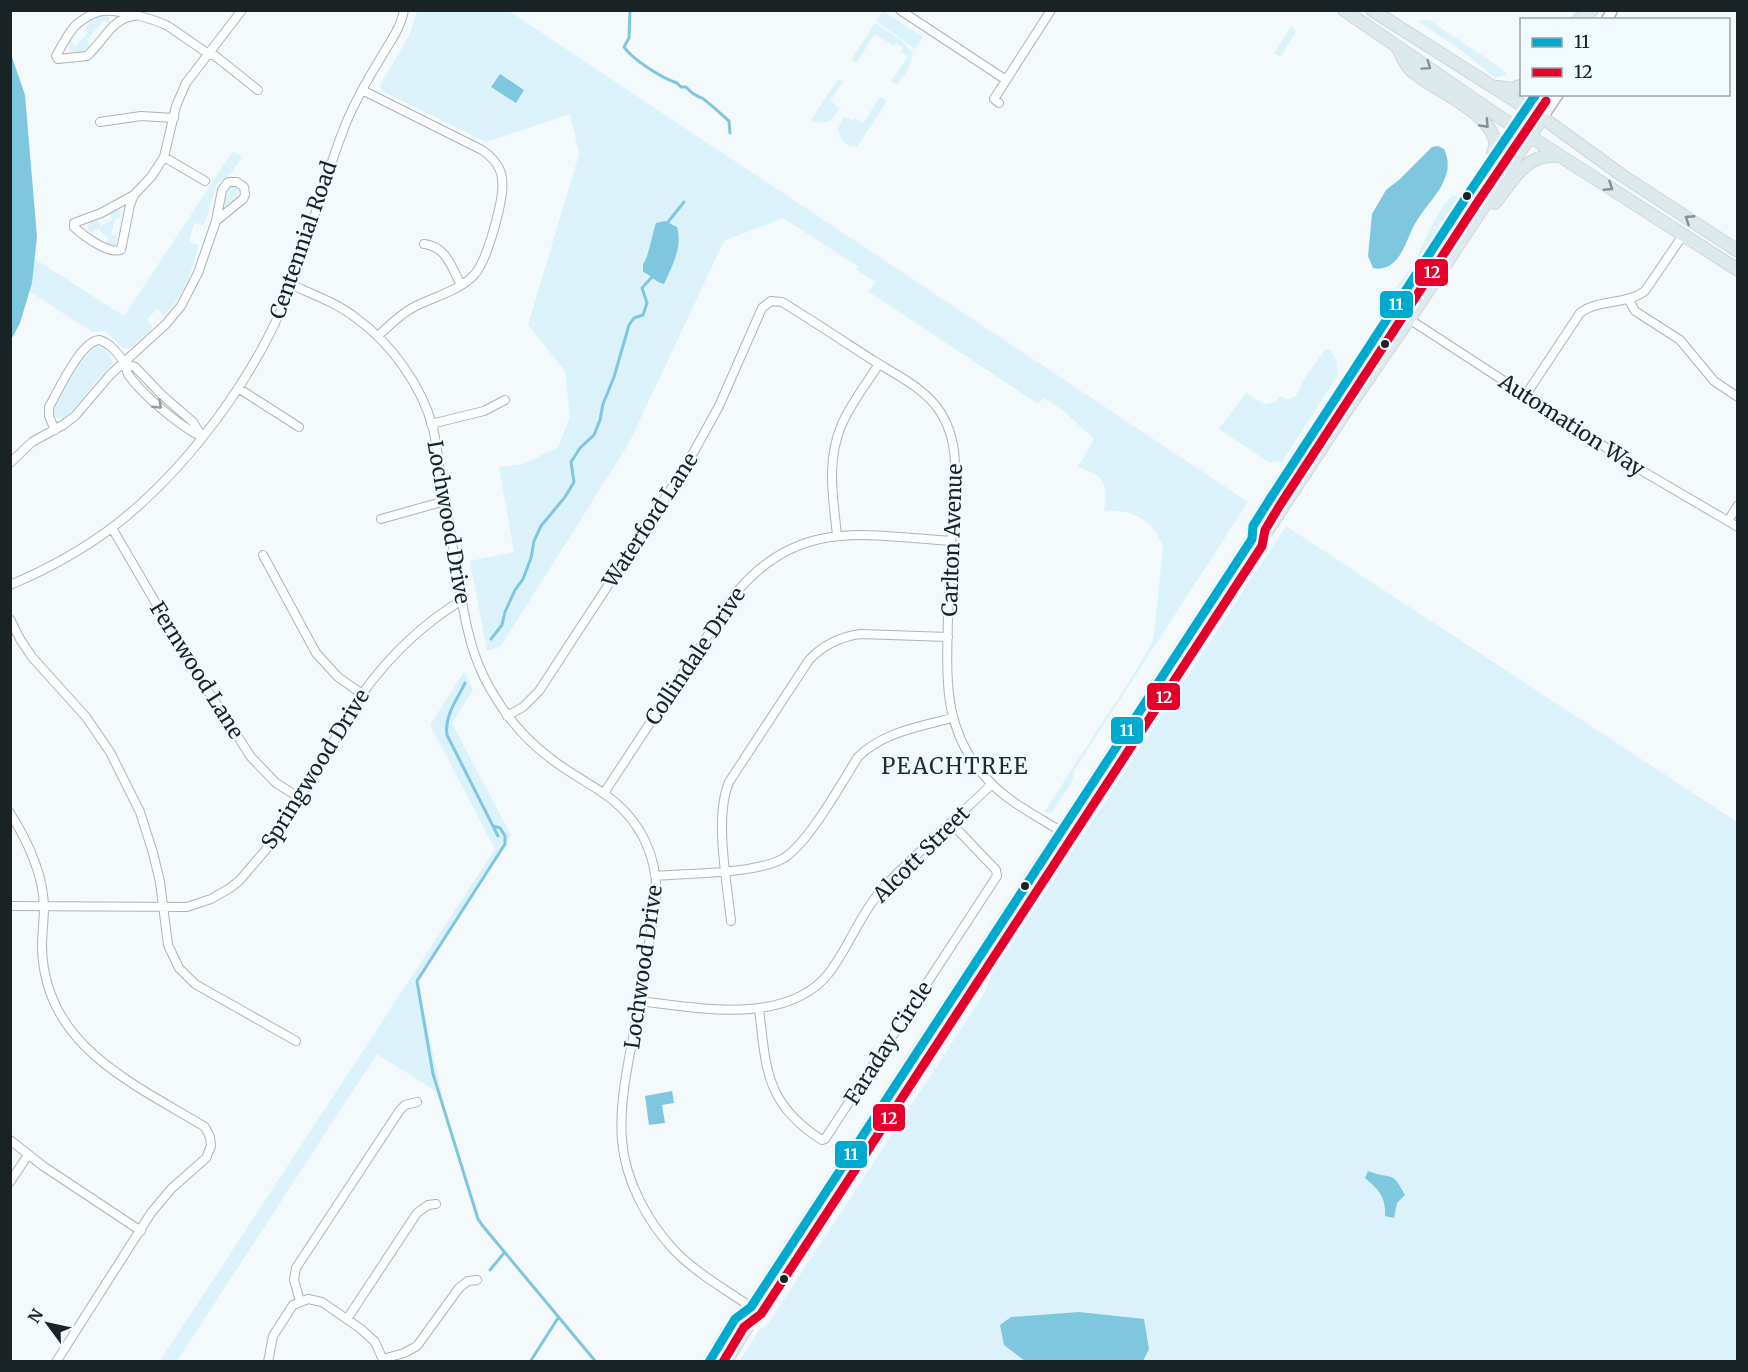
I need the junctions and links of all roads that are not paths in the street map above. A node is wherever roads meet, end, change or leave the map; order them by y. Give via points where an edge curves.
1 (242, 10) edge
2 (404, 10) edge
3 (900, 10) edge
4 (1051, 10) edge
5 (1344, 10) edge
6 (1372, 10) edge
7 (134, 16) junction
8 (1396, 45) junction
9 (210, 55) junction
10 (1006, 80) junction
11 (1492, 86) junction
12 (1520, 86) edge
13 (258, 90) dead end
14 (362, 90) junction
15 (1535, 96) edge
16 (1557, 96) edge
17 (999, 103) dead end
18 (1527, 108) junction
19 (174, 118) junction
20 (1542, 118) junction
21 (100, 122) dead end
22 (1514, 126) junction
23 (1530, 137) junction
24 (1560, 156) junction
25 (164, 157) junction
26 (1490, 162) junction
27 (206, 181) dead end
28 (134, 195) junction
29 (216, 221) junction
30 (1683, 235) junction
31 (424, 244) dead end
32 (1737, 251) edge
33 (1453, 253) junction
34 (1737, 270) edge
35 (292, 285) junction
36 (461, 285) junction
37 (1629, 300) junction
38 (766, 304) joint
39 (1409, 319) junction
40 (378, 336) junction
41 (124, 363) junction
42 (879, 364) junction
43 (238, 388) junction
44 (1525, 396) junction
45 (1737, 397) edge
46 (505, 400) dead end
47 (431, 424) junction
48 (299, 428) dead end
49 (54, 430) junction
50 (202, 437) junction
51 (10, 463) edge
52 (445, 501) junction
53 (1737, 505) edge
54 (381, 519) dead end
55 (1728, 521) junction
56 (1737, 527) edge
57 (112, 528) junction
58 (837, 535) junction
59 (1252, 539) junction
60 (951, 541) junction
61 (263, 555) dead end
62 (10, 585) edge
63 (462, 600) junction
64 (10, 619) edge
65 (948, 638) junction
66 (362, 694) junction
67 (507, 716) junction
68 (952, 718) junction
69 (992, 784) junction
70 (604, 793) junction
71 (300, 798) junction
72 (10, 813) edge
73 (951, 823) junction
74 (1062, 832) junction
75 (726, 870) junction
76 (656, 876) junction
77 (10, 906) edge
78 (44, 906) junction
79 (164, 907) junction
80 (731, 921) dead end
81 (639, 1001) junction
82 (759, 1008) junction
83 (296, 1041) dead end
84 (417, 1102) dead end
85 (10, 1140) edge
86 (28, 1155) junction
87 (10, 1182) edge
88 (436, 1204) dead end
89 (141, 1231) junction
90 (477, 1280) dead end
91 (300, 1301) junction
92 (751, 1306) junction
93 (347, 1319) junction
94 (384, 1360) edge
95 (56, 1362) edge
96 (268, 1362) edge
97 (709, 1362) edge
98 (725, 1362) edge

1 - 9 street
2 - 14 street, Centennial Road via 400,26
3 - 10 street
4 - 10 street
5 - 8 main road
6 - 11 main road
7 - 7 street via 117,22 87,56 56,56 79,23 98,12
7 - 9 street via 168,26
8 -> 22 main road
8 -> 26 main road via 1411,71 1489,127 1496,144
9 - 13 street
9 - 19 street via 182,89
10 - 17 street via 994,99
11 - 12 main road
11 - 18 main road
14 - 35 street, Centennial Road via 333,156
14 - 36 street via 482,150 499,169 501,197 485,260 475,275
15 - 18 main road
16 - 20 main road
18 - 20 main road
18 - 22 main road
19 - 21 street via 141,116
19 - 25 street
20 - 23 main road
32 -> 20 main road
22 - 23 main road
22 - 26 main road
23 - 24 main road
23 - 33 main road
24 -> 30 main road
24 - 33 main road via 1547,155 1531,161
25 - 27 street
25 - 28 street
26 - 59 main road via 1253,526
28 - 28 street via 121,250 116,252 101,245 75,227 74,223
29 - 29 street via 222,190 228,182 237,182 244,187 243,199
29 - 41 street via 198,273 181,306
30 - 34 main road
30 - 37 street via 1644,291
31 - 36 street via 442,251
33 - 39 main road
35 - 40 street, Lochwood Drive via 356,317
35 - 43 street, Centennial Road
36 - 40 street via 405,313
37 - 44 street via 1580,313
37 - 45 street via 1635,311 1680,340 1713,380
38 - 42 street, Carlton Avenue via 782,302
38 - 67 street, Waterford Lane via 719,406 686,466 539,691
39 - 44 street, Automation Way
39 - 59 main road via 1265,534
40 - 47 street, Lochwood Drive via 418,392
41 - 49 street via 75,416
41 - 49 street via 104,341 90,343 49,407
41 - 50 street via 135,367 193,422
42 - 58 street via 836,439 831,475
42 - 60 street, Carlton Avenue via 921,391 947,425 956,456
43 - 48 street
43 - 50 street, Centennial Road
44 - 55 street, Automation Way
46 - 47 street via 484,411
47 - 52 street, Lochwood Drive
49 - 51 street via 32,442
50 - 57 street, Centennial Road via 148,497
52 - 54 street
52 - 63 street, Lochwood Drive
53 - 55 street
55 - 56 street, Automation Way
57 - 62 street, Centennial Road via 74,553
57 - 71 street, Fernwood Lane via 251,757 276,783
58 - 60 street, Collindale Drive
58 - 70 street, Collindale Drive via 792,548 746,580
59 - 74 main road
60 - 65 street, Carlton Avenue
61 - 66 street via 316,653 338,678
63 - 66 street, Springwood Drive via 410,638
63 - 67 street, Lochwood Drive via 483,674
64 - 79 street via 32,657 86,717 110,752 140,812
65 - 68 street, Carlton Avenue via 947,679
65 - 75 street via 860,634 837,639 816,653 725,791 721,815
66 - 71 street, Springwood Drive
67 - 70 street, Lochwood Drive via 546,755
68 - 69 street, Carlton Avenue via 975,765
68 - 75 street via 874,743 858,757 792,852 760,867
69 - 73 street, Alcott Street
69 - 74 street, Carlton Avenue
70 - 76 street, Lochwood Drive via 635,823 649,847
71 - 79 street, Springwood Drive via 269,846 239,881 204,902
72 - 78 street via 31,853
73 - 82 street, Alcott Street via 879,893 822,980 783,1004
73 - 82 street, Faraday Circle via 996,870 997,876 825,1139 791,1116 773,1089 765,1063
74 - 92 main road
75 - 76 street
75 - 80 street
76 - 81 street, Lochwood Drive via 656,901
77 - 78 street, Springwood Drive
78 - 79 street, Springwood Drive
78 - 89 street via 42,948 46,976 70,1030 108,1068 208,1131 211,1146 206,1158 161,1200
79 - 83 street via 168,945 188,978
81 - 82 street, Alcott Street
81 - 92 street, Lochwood Drive via 622,1116 622,1142 631,1178 650,1220 674,1251
84 - 91 street via 400,1110 296,1268 294,1280
85 - 86 street
86 - 87 street
86 - 89 street
88 - 93 street via 417,1213
89 - 95 street
90 - 94 street via 459,1288 417,1346
91 - 93 street via 314,1299
91 - 96 street via 293,1305 273,1336
92 - 97 main road via 735,1320
92 - 98 main road via 747,1327
93 - 94 street via 369,1336

